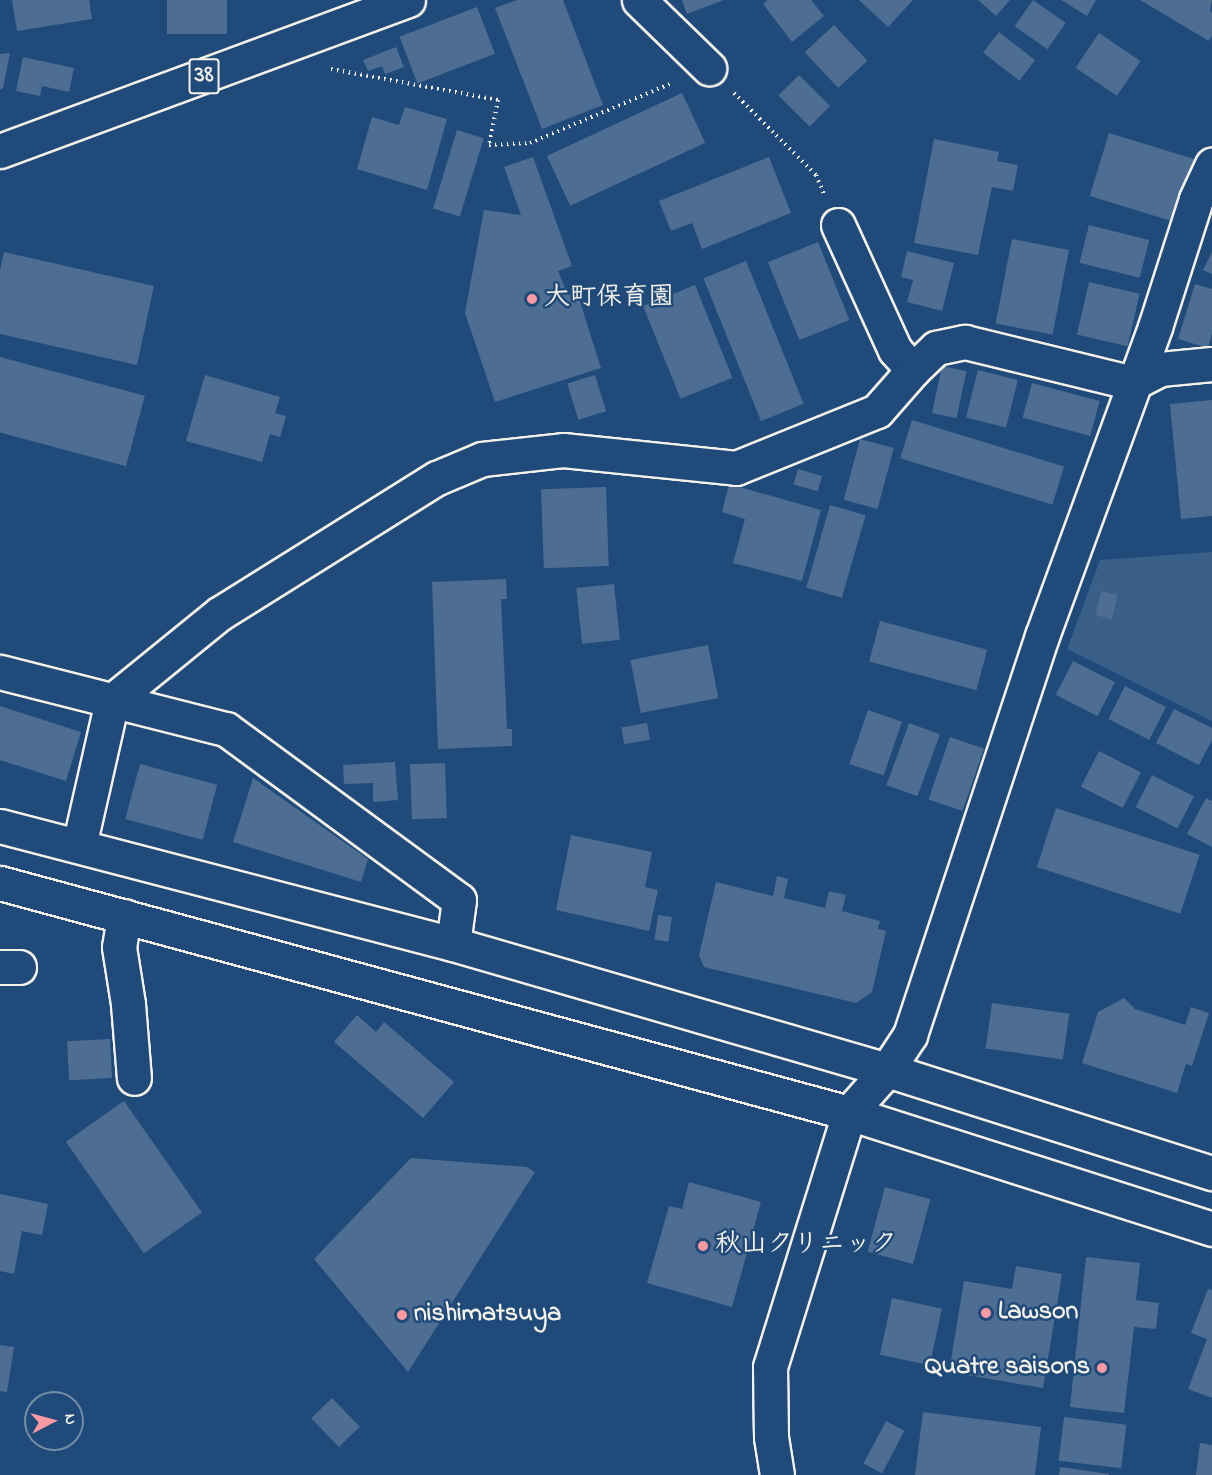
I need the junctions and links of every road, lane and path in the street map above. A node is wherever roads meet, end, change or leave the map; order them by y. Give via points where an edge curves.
1 (408, 0) edge
2 (639, 0) edge
3 (324, 68) dead end
4 (709, 68) junction
5 (0, 151) edge
6 (1212, 165) edge
7 (838, 225) joint
8 (1212, 364) edge
9 (913, 370) junction
10 (1133, 383) junction
11 (0, 672) edge
12 (112, 701) junction
13 (0, 826) edge
14 (79, 846) junction
15 (0, 883) edge
16 (124, 916) junction
17 (453, 944) junction
18 (887, 1070) junction
19 (134, 1078) dead end
20 (849, 1113) junction
21 (1212, 1173) edge
22 (1212, 1229) edge
23 (777, 1475) edge

1 - 5 street, 38
2 - 4 street
3 - 4 path via 498,100 489,145 530,143
4 - 7 path via 816,175
6 - 10 street via 1196,199
7 - 9 street via 895,350
8 - 10 street via 1160,369
9 - 10 street via 936,348 965,342
9 - 12 street via 877,411 736,468 563,450 482,459 436,478 219,614
10 - 18 street via 1042,636 910,1035
11 - 12 street
12 - 14 street
12 - 17 street via 226,729 459,900
13 - 14 street
14 - 17 street
15 - 16 street
16 - 19 street via 118,947 128,1004
16 - 20 street
17 - 18 street
18 - 20 street
18 - 21 street
20 - 22 street
20 - 23 street via 770,1367 771,1437

